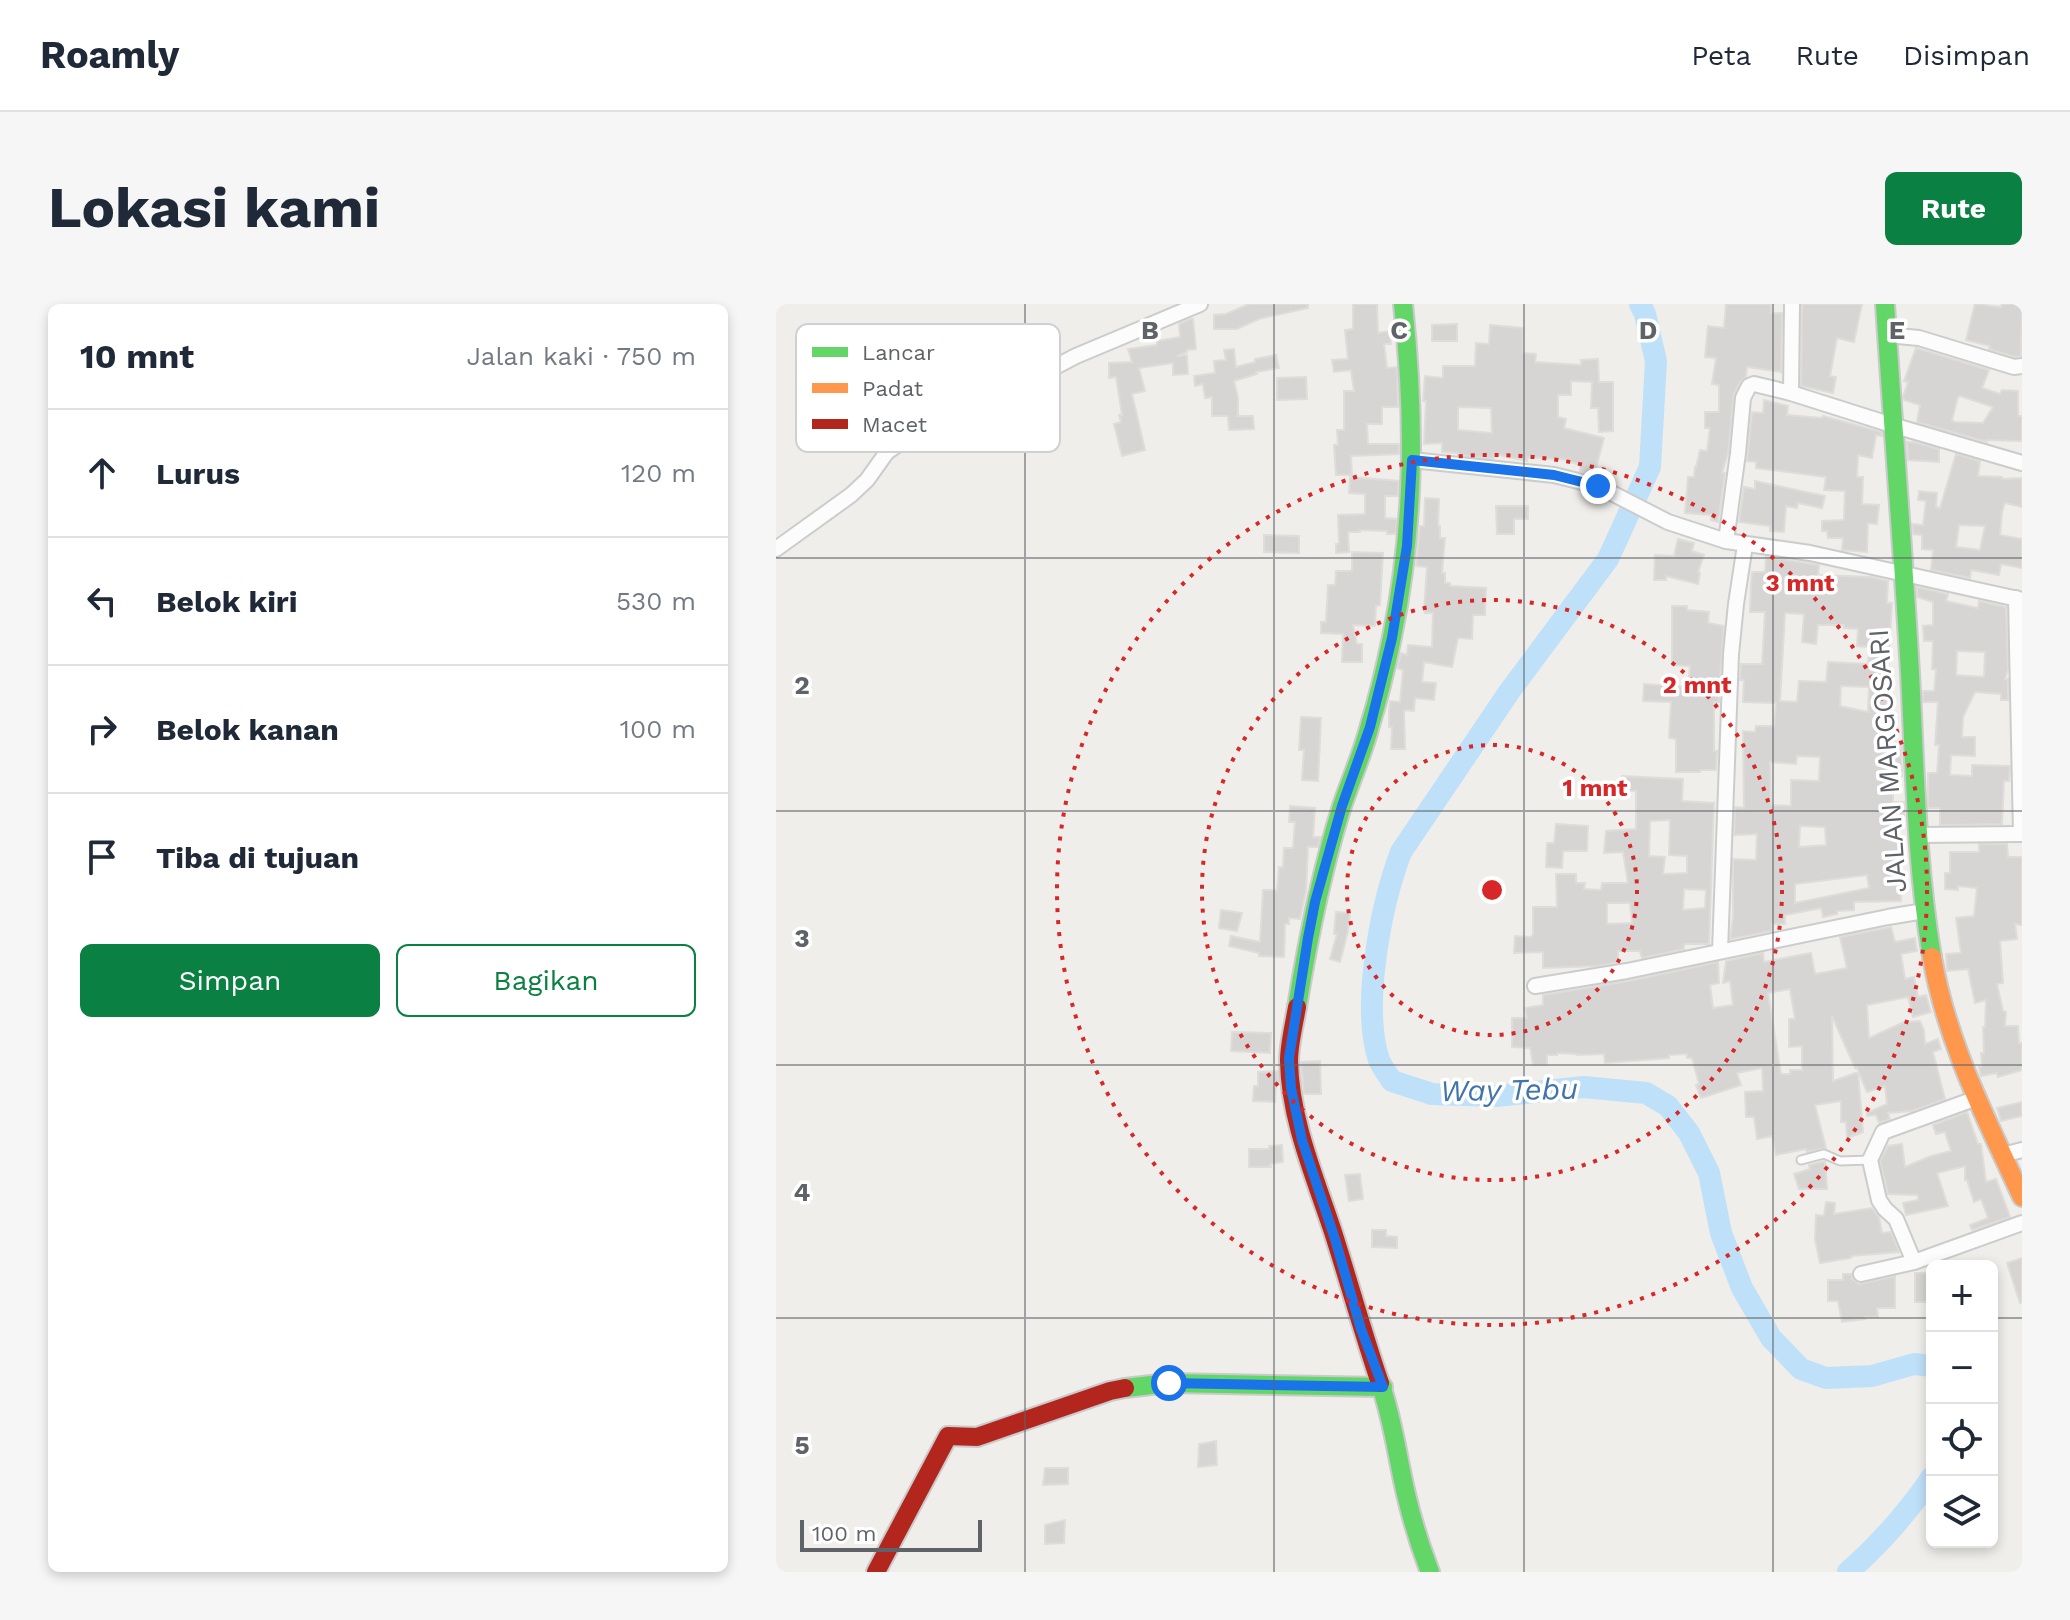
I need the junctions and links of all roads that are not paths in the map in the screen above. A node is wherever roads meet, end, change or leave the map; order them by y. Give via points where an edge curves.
1 (1200, 304) edge
2 (1403, 304) edge
3 (1792, 304) edge
4 (1885, 304) edge
5 (1887, 335) junction
6 (1060, 364) edge
7 (2022, 366) edge
8 (1791, 393) junction
9 (1892, 425) junction
10 (887, 452) edge
11 (1412, 460) junction
12 (2022, 463) edge
13 (1726, 541) junction
14 (1745, 545) junction
15 (776, 549) edge
16 (1903, 573) junction
17 (2019, 599) edge
18 (2021, 834) edge
19 (1917, 835) junction
20 (1924, 911) junction
21 (1720, 951) junction
22 (1535, 986) dead end
23 (1977, 1098) junction
24 (2022, 1150) edge
25 (2003, 1155) junction
26 (1801, 1160) dead end
27 (1870, 1160) junction
28 (2022, 1197) edge
29 (2022, 1223) edge
30 (1914, 1262) junction
31 (1861, 1274) dead end
32 (1383, 1387) junction
33 (876, 1572) edge
34 (1430, 1572) edge

1 - 6 street
2 - 11 street
3 - 8 street
4 - 5 street, JALAN MARGOSARI
5 - 7 street via 1919,338
5 - 9 street, JALAN MARGOSARI
8 - 9 street
8 - 13 street via 1754,384 1746,391
9 - 12 street
9 - 16 street, JALAN MARGOSARI
10 - 15 street via 851,495
11 - 13 street via 1554,475 1598,486 1668,522
11 - 32 street via 1407,546 1392,638 1315,902 1289,1058 1304,1147
13 - 14 street
14 - 16 street
14 - 21 street via 1731,654
16 - 17 street
16 - 19 street, JALAN MARGOSARI
17 - 18 street
18 - 19 street
19 - 20 street, JALAN MARGOSARI
20 - 21 street
20 - 23 street, JALAN MARGOSARI via 1947,1024
21 - 22 street
23 - 25 street, JALAN MARGOSARI
23 - 27 street via 1883,1132
24 - 25 street
25 - 28 street, JALAN MARGOSARI
26 - 27 lane via 1824,1154 1840,1161
27 - 30 street via 1879,1200 1896,1219
29 - 30 street
30 - 31 street
32 - 33 street via 1134,1386 994,1433 948,1436
32 - 34 street

